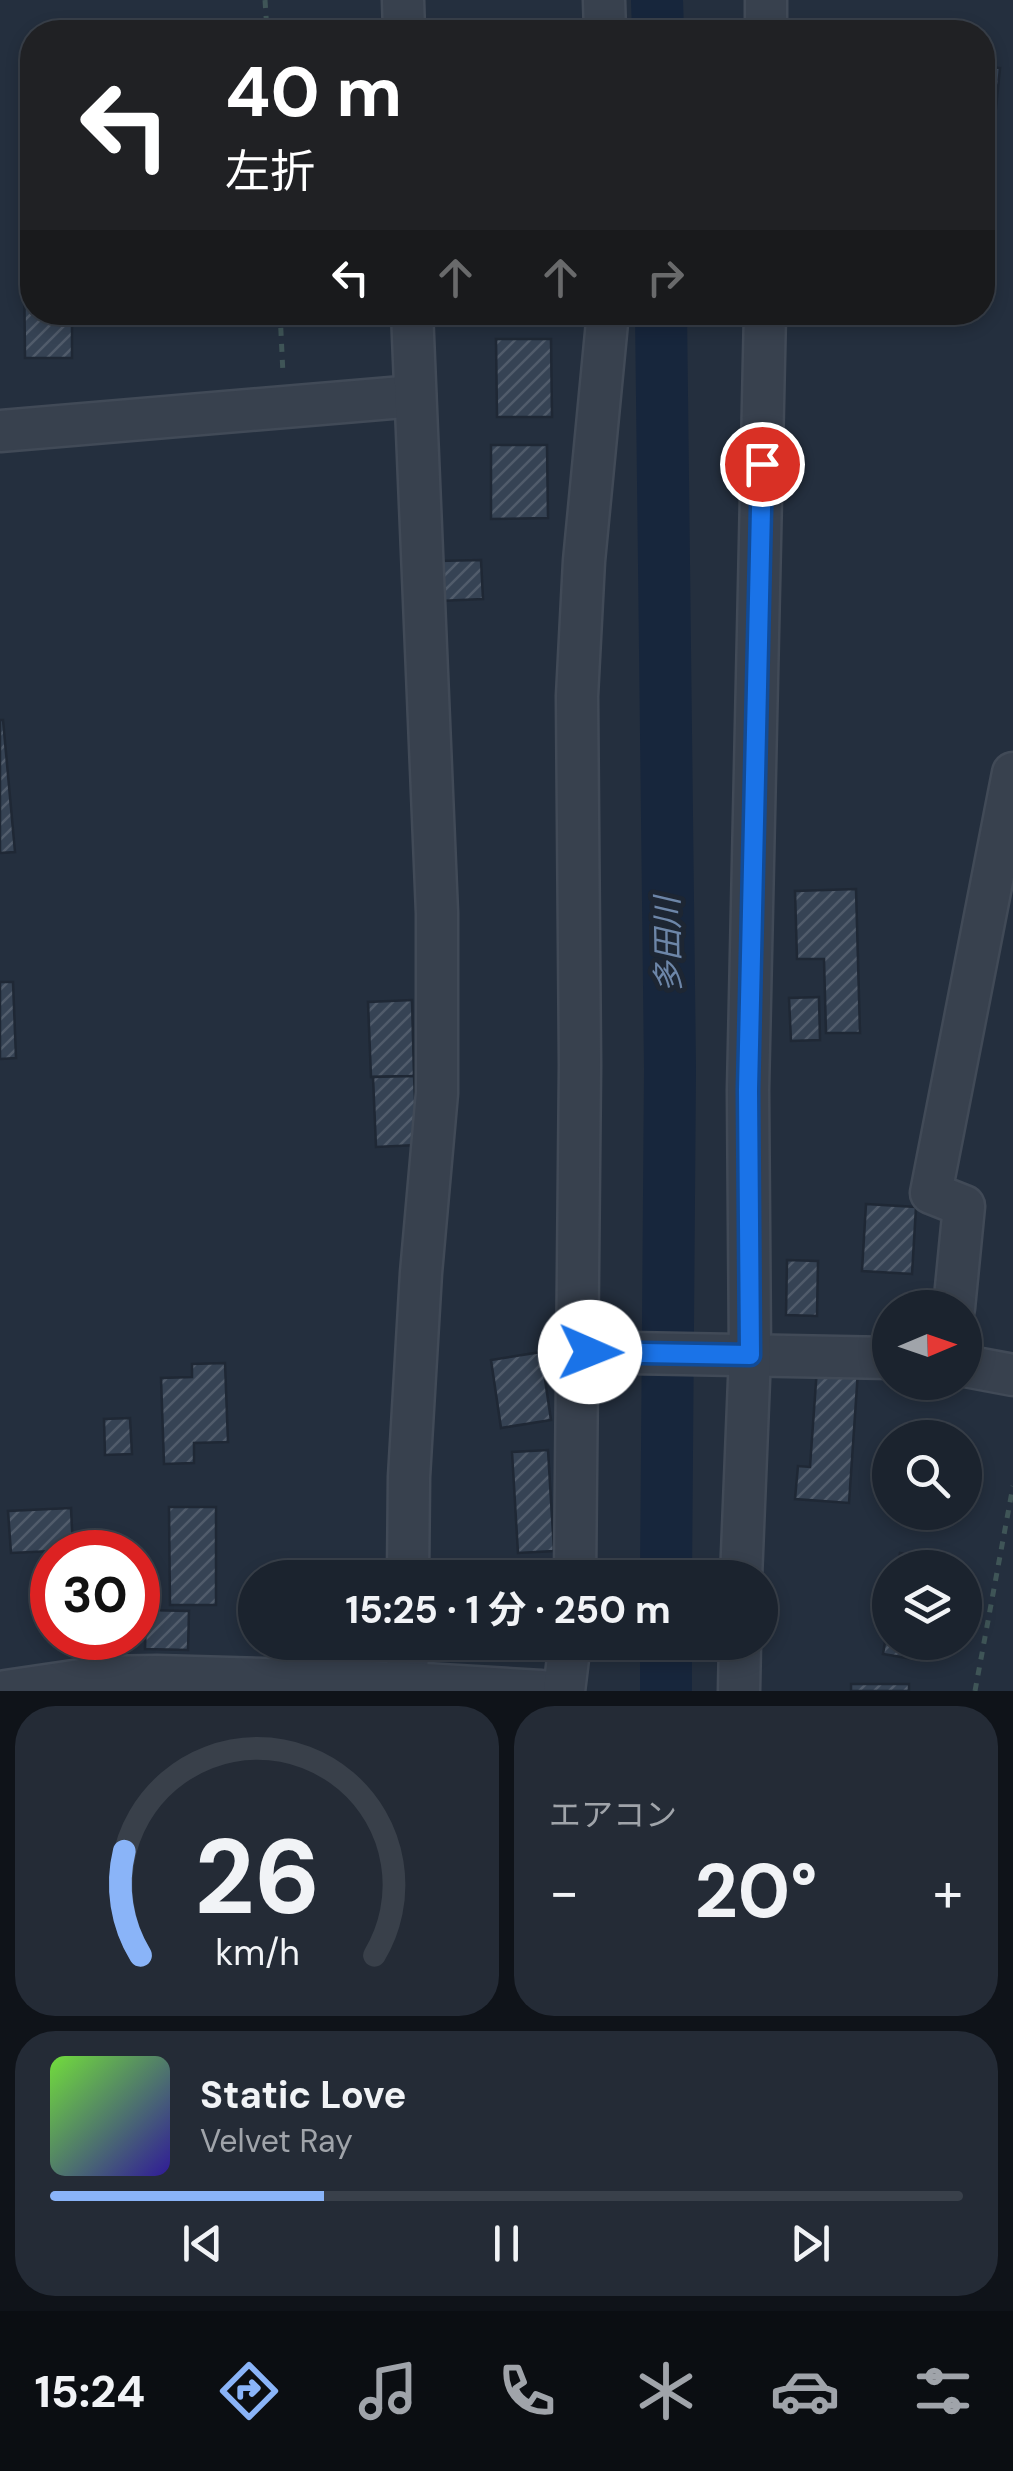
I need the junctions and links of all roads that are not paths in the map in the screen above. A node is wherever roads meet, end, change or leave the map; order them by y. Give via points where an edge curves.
1 (412, 325) edge
2 (607, 325) edge
3 (765, 325) edge
4 (415, 396) junction
5 (0, 431) edge
6 (1013, 773) edge
7 (956, 1290) edge
8 (584, 1352) junction
9 (744, 1355) junction
10 (872, 1358) edge
11 (982, 1369) edge
12 (1013, 1374) edge
13 (408, 1560) edge
14 (576, 1560) edge
15 (741, 1560) edge
16 (408, 1660) edge
17 (568, 1660) edge
18 (740, 1660) edge
19 (408, 1683) junction
20 (6, 1691) edge
21 (541, 1691) edge
22 (564, 1691) edge
23 (739, 1691) edge

1 - 4 street
2 - 8 street via 577,696
3 - 9 street
4 - 5 street
4 - 13 street via 437,913 437,1093
6 - 7 street via 931,1193 964,1206
8 - 9 street
8 - 14 street
9 - 10 street
9 - 15 street
11 - 12 street
16 - 19 street
17 - 22 street
18 - 23 street
19 - 20 street via 100,1677
19 - 21 street

